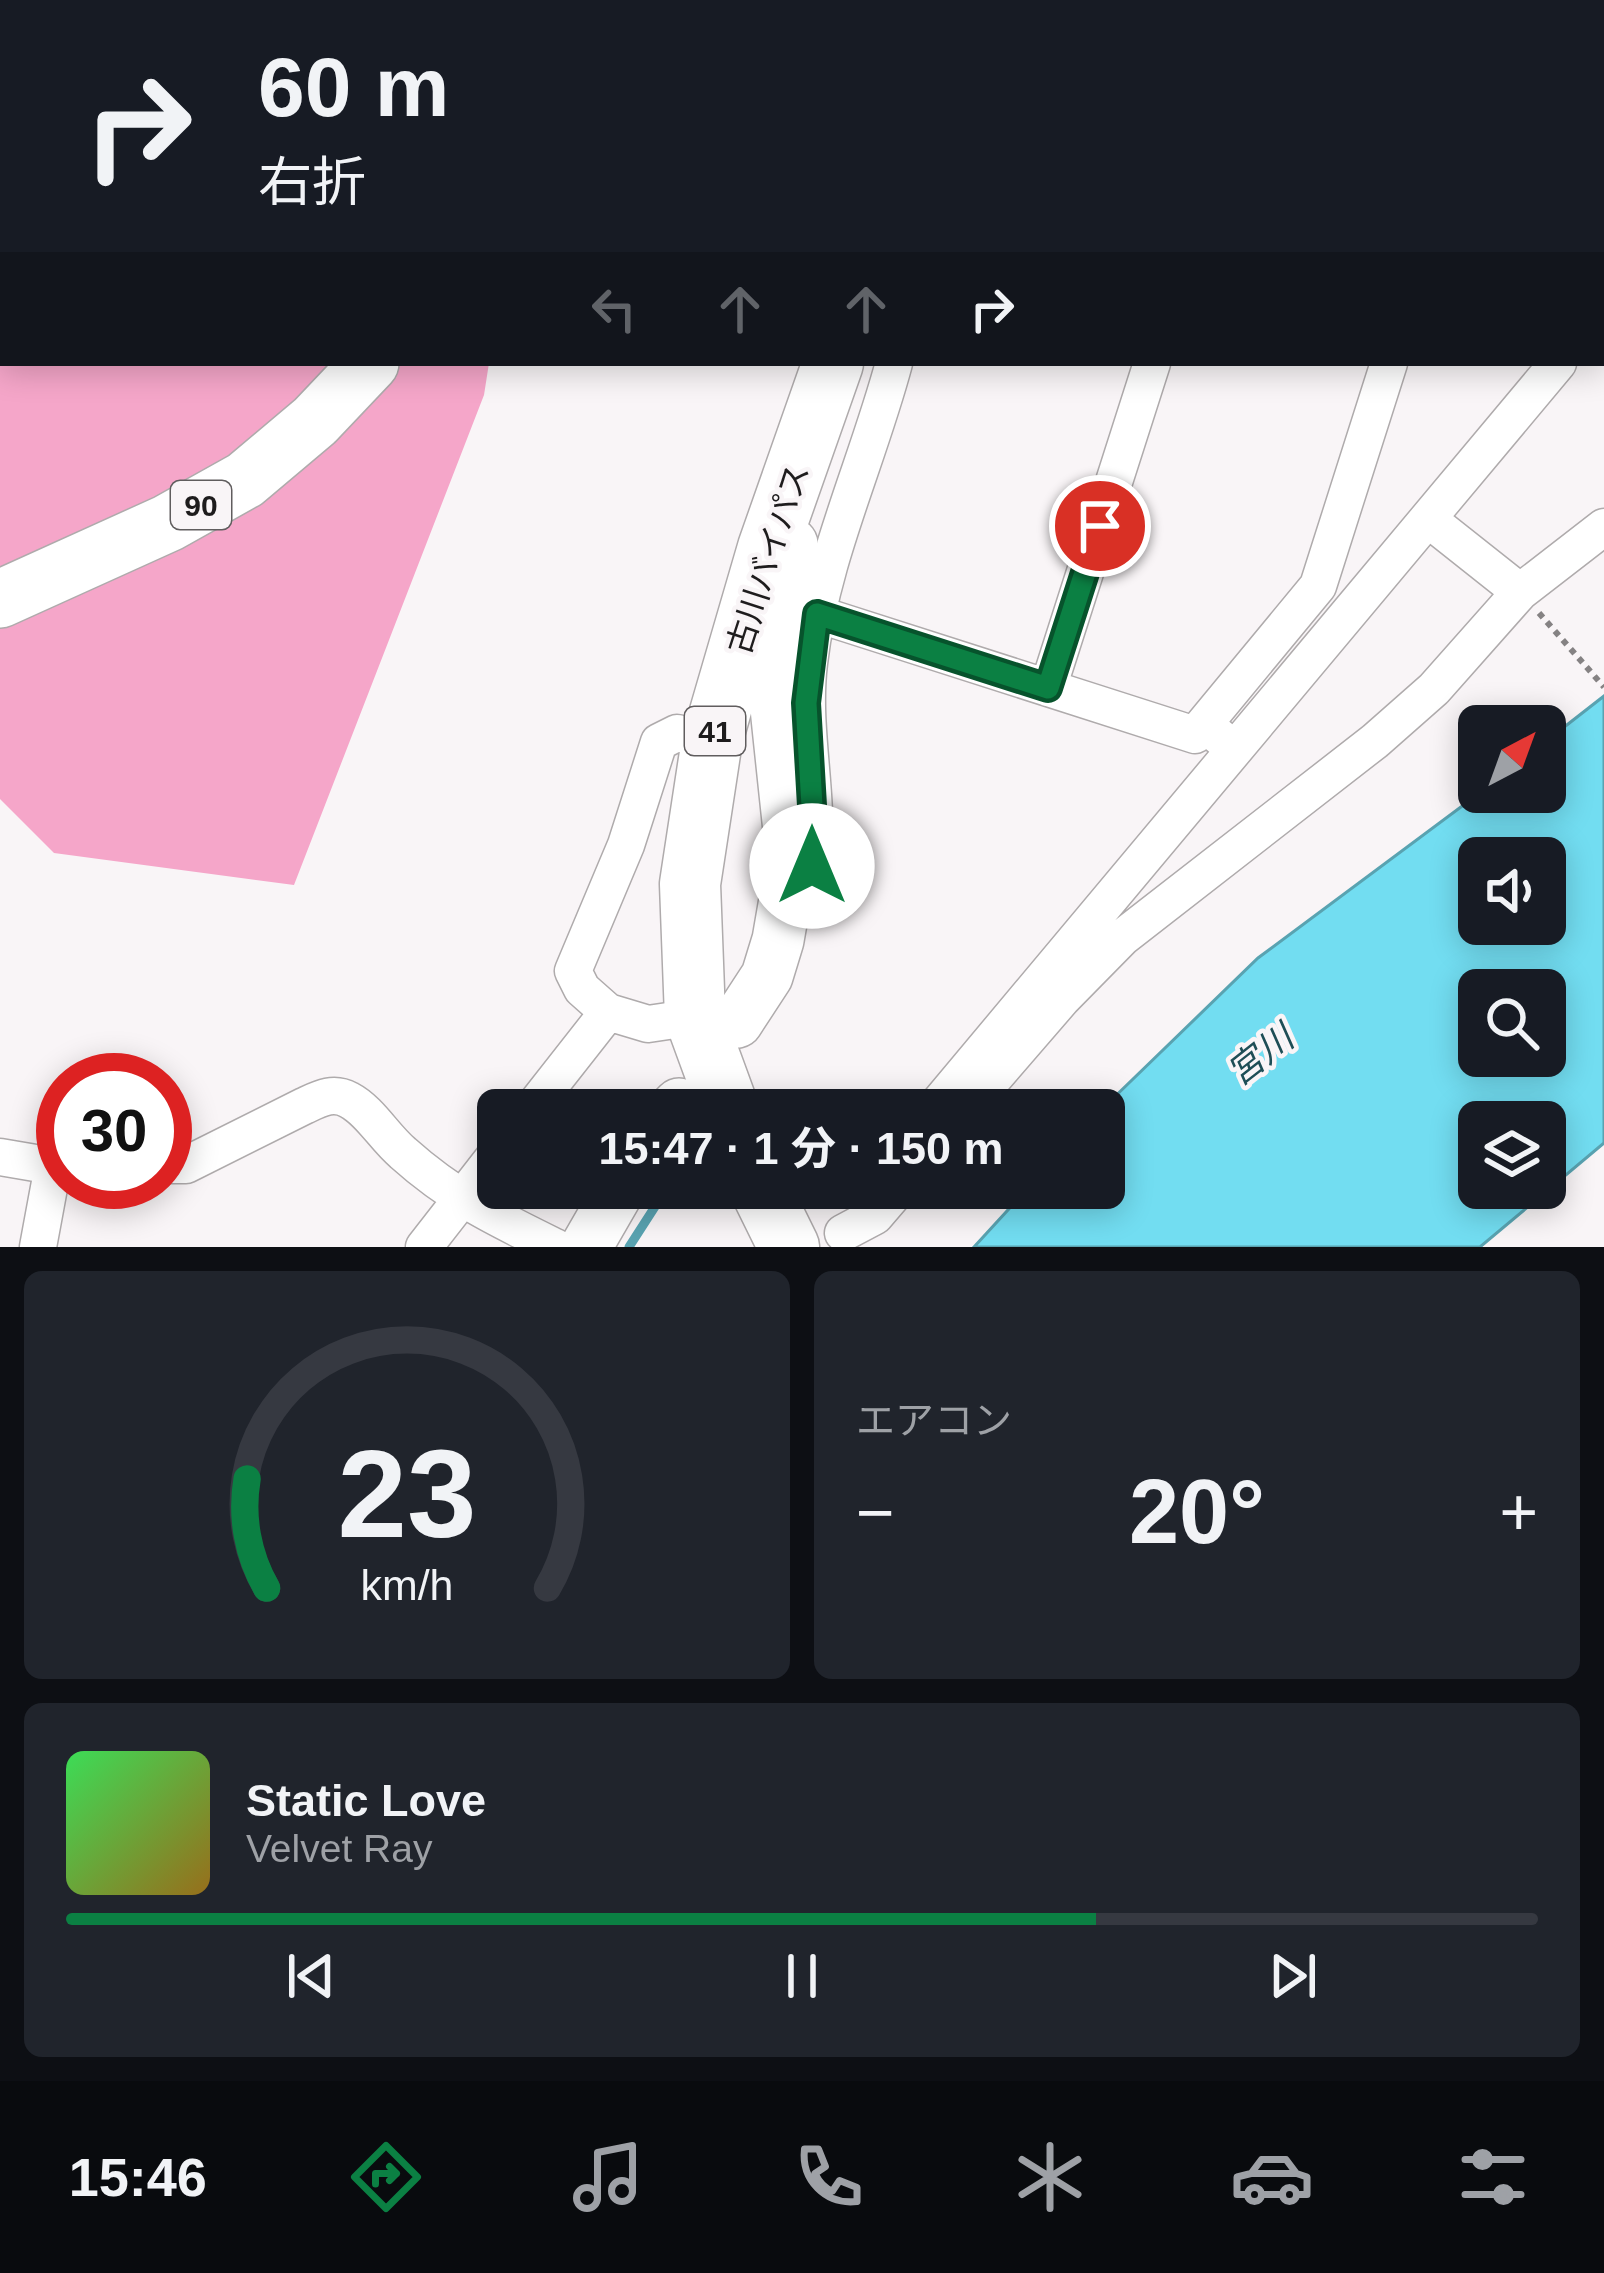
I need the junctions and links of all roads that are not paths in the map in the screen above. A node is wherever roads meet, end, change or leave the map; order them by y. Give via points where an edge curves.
1 (367, 366) edge
2 (835, 366) edge
3 (835, 366) edge
4 (892, 366) edge
5 (1150, 366) edge
6 (1388, 366) edge
7 (1556, 366) edge
8 (1428, 519) junction
9 (1604, 527) edge
10 (0, 599) edge
11 (1531, 603) junction
12 (817, 614) junction
13 (1048, 688) junction
14 (1220, 737) junction
15 (712, 740) junction
16 (786, 892) junction
17 (608, 1012) junction
18 (716, 1019) junction
19 (548, 1089) edge
20 (699, 1089) edge
21 (950, 1089) edge
22 (984, 1089) edge
23 (0, 1157) edge
24 (36, 1161) edge
25 (192, 1162) edge
26 (477, 1179) edge
27 (461, 1200) junction
28 (47, 1209) edge
29 (608, 1209) edge
30 (784, 1209) edge
31 (853, 1209) edge
32 (881, 1209) edge
33 (821, 1242) edge
34 (38, 1247) edge
35 (424, 1247) edge
36 (555, 1247) edge
37 (586, 1247) edge

1 - 10 main road, 90 via 245,480
2 - 15 highway, 古川バイパス / 41 via 768,548
3 - 16 main road via 779,626 774,688 792,859
4 - 12 street
5 - 13 street
6 - 14 street via 1318,586
7 - 8 street
8 - 11 street
8 - 14 street
9 - 11 street
11 - 22 street via 1376,741 1123,937
12 - 13 street
12 - 16 street via 806,703 809,890
13 - 14 street
14 - 21 street
15 - 17 street via 677,733 659,742 649,767 573,971
15 - 18 highway, 古川バイパス / 41 via 690,884
16 - 18 main road via 766,976
17 - 18 street via 648,1024
17 - 19 street
18 - 20 highway, 古川バイパス / 41
23 - 24 street
25 - 27 street via 340,1096
26 - 27 street
27 - 35 street
27 - 36 street
28 - 34 street
29 - 37 main road
30 - 33 highway
31 - 33 street
32 - 33 street

